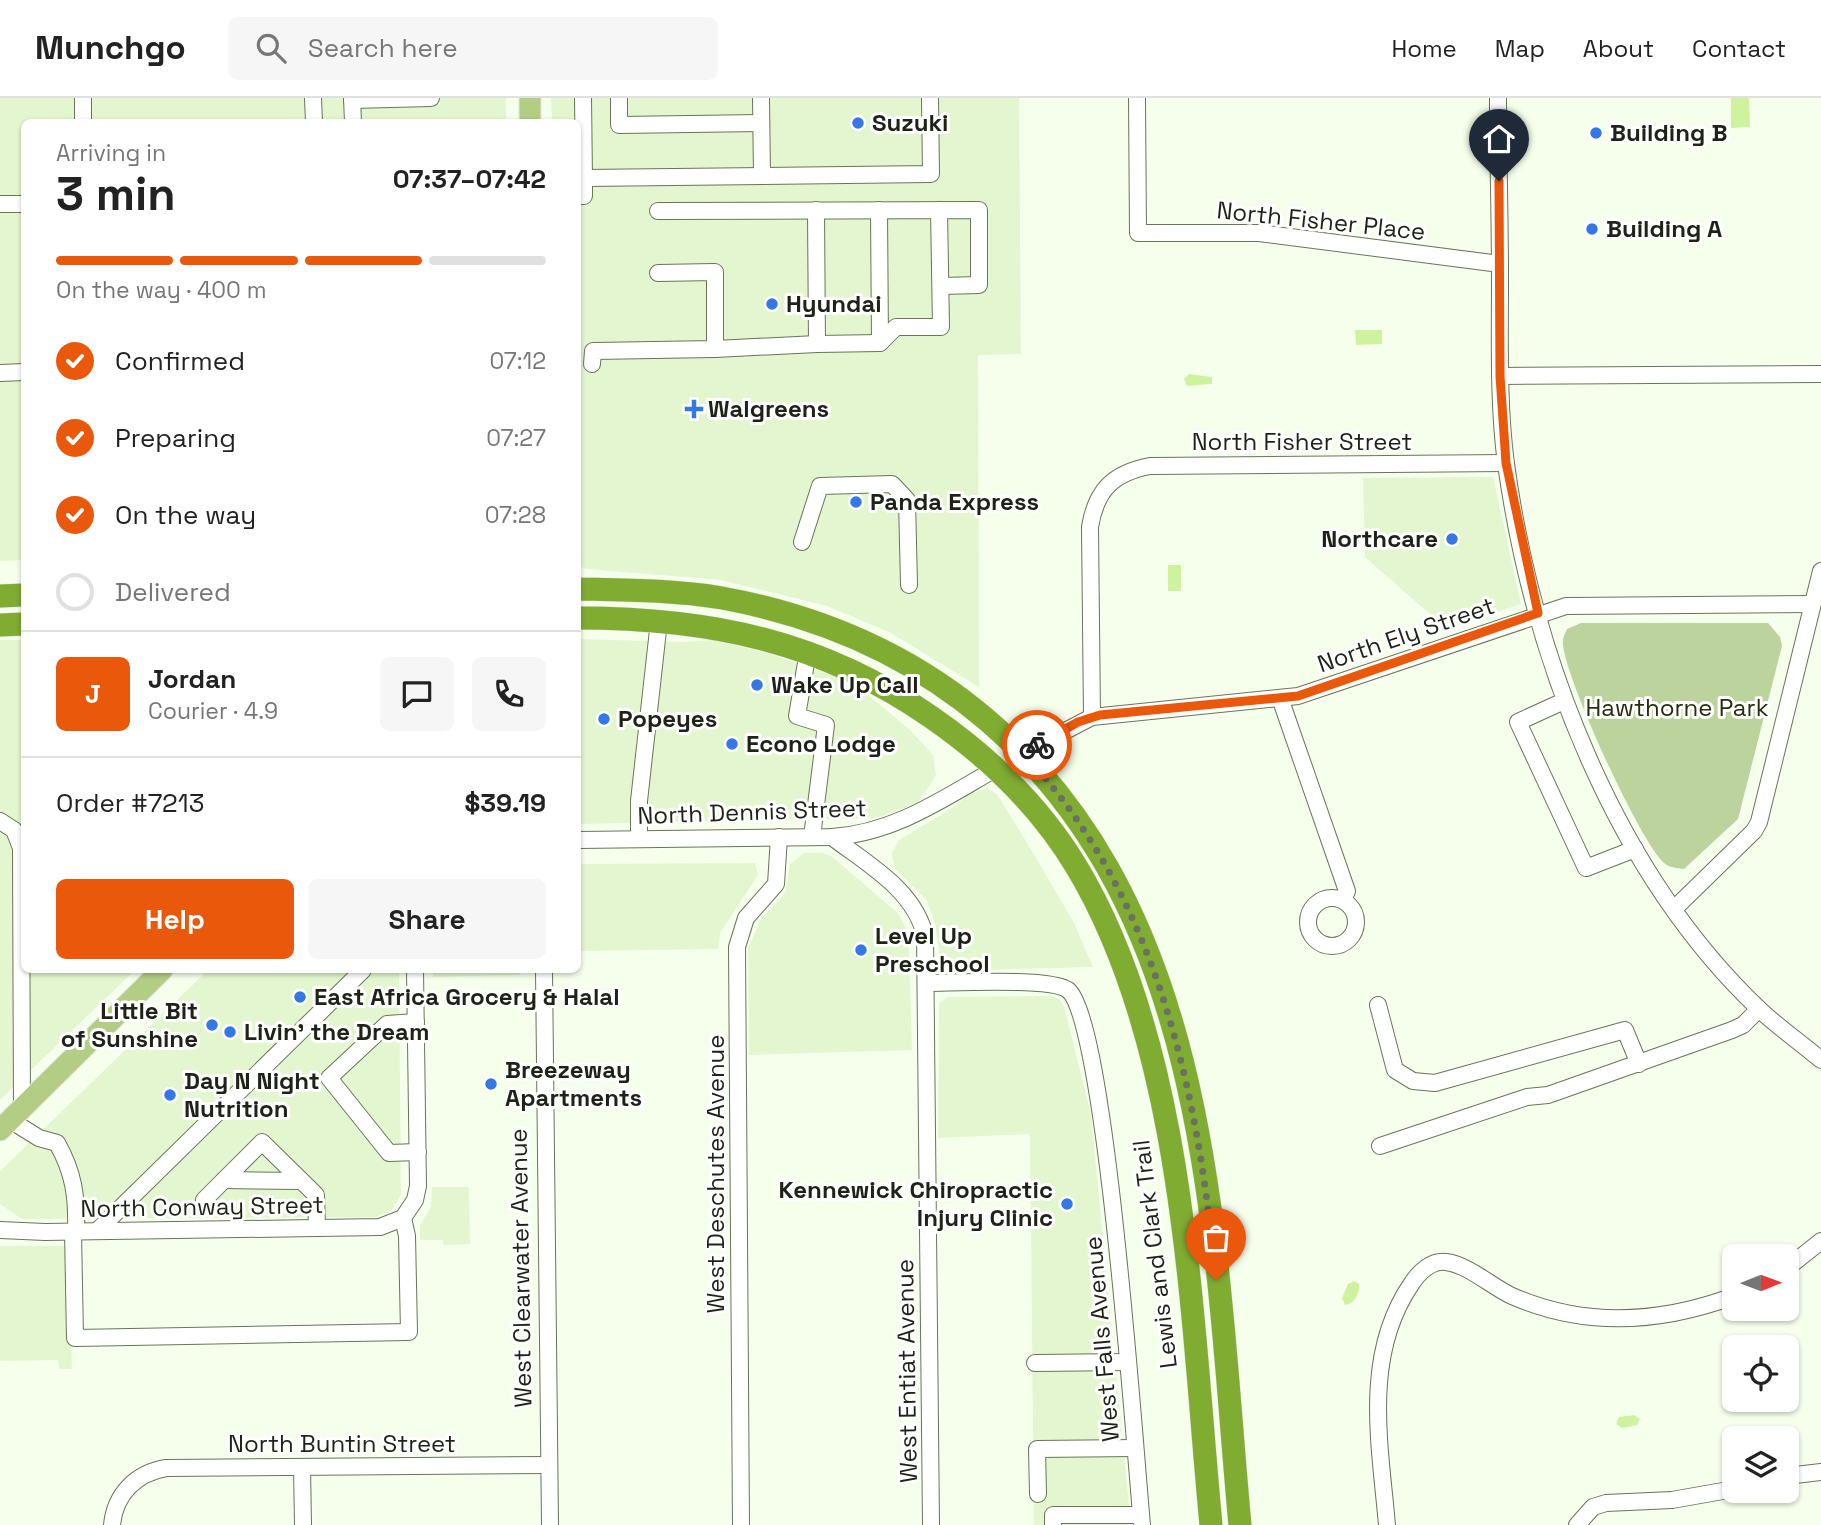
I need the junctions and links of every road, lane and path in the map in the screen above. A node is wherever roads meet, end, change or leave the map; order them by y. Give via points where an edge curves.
1 (83, 98) edge
2 (313, 98) edge
3 (431, 98) edge
4 (530, 98) edge
5 (583, 98) edge
6 (619, 98) edge
7 (761, 98) edge
8 (930, 98) edge
9 (1137, 98) edge
10 (1498, 98) edge
11 (352, 99) edge
12 (83, 119) edge
13 (314, 119) edge
14 (353, 119) edge
15 (530, 119) edge
16 (761, 124) junction
17 (762, 176) junction
18 (584, 178) junction
19 (581, 196) edge
20 (0, 204) edge
21 (21, 204) edge
22 (879, 210) junction
23 (939, 210) junction
24 (658, 211) dead end
25 (816, 211) junction
26 (1500, 264) junction
27 (658, 273) dead end
28 (941, 286) junction
29 (880, 343) junction
30 (817, 344) junction
31 (715, 349) junction
32 (592, 364) dead end
33 (21, 372) edge
34 (0, 373) edge
35 (1821, 374) edge
36 (1500, 376) junction
37 (1506, 463) junction
38 (802, 542) dead end
39 (1821, 572) edge
40 (909, 585) dead end
41 (581, 589) edge
42 (21, 595) edge
43 (0, 596) edge
44 (1812, 604) junction
45 (1538, 613) junction
46 (581, 618) edge
47 (659, 621) junction
48 (21, 624) edge
49 (0, 625) edge
50 (808, 651) junction
51 (1280, 698) junction
52 (1564, 701) junction
53 (1092, 717) junction
54 (1023, 753) junction
55 (997, 768) junction
56 (7, 826) edge
57 (779, 837) junction
58 (811, 837) junction
59 (832, 837) junction
60 (639, 839) junction
61 (581, 840) edge
62 (1635, 849) junction
63 (1343, 900) dead end
64 (1674, 909) junction
65 (159, 973) edge
66 (360, 973) edge
67 (415, 973) edge
68 (544, 973) edge
69 (926, 983) junction
70 (1378, 1005) dead end
71 (1759, 1009) junction
72 (416, 1022) junction
73 (1821, 1060) edge
74 (1639, 1064) junction
75 (11, 1119) edge
76 (1380, 1146) dead end
77 (418, 1152) junction
78 (224, 1180) junction
79 (301, 1181) junction
80 (204, 1200) dead end
81 (403, 1218) junction
82 (317, 1228) junction
83 (0, 1230) edge
84 (75, 1231) junction
85 (97, 1231) junction
86 (1821, 1241) edge
87 (1799, 1258) edge
88 (1722, 1300) edge
89 (1127, 1362) junction
90 (1035, 1363) dead end
91 (1135, 1448) junction
92 (549, 1465) junction
93 (302, 1467) junction
94 (1821, 1472) edge
95 (1799, 1475) edge
96 (1722, 1491) edge
97 (1038, 1494) dead end
98 (1142, 1520) edge
99 (1581, 1520) edge
100 (112, 1525) edge
101 (303, 1525) edge
102 (550, 1525) edge
103 (741, 1525) edge
104 (931, 1525) edge
105 (1053, 1525) edge
106 (1210, 1525) edge
107 (1240, 1525) edge
108 (1387, 1525) edge

1 - 12 street
2 - 13 street
3 - 11 street
4 - 15 main road
5 - 18 street
6 - 16 street via 619,125
7 - 16 street
8 - 17 street via 931,174
9 - 26 street, North Fisher Place via 1138,233 1259,233
10 - 26 street
11 - 14 street
16 - 17 street
17 - 18 street
18 - 19 street
20 - 21 street
22 - 23 street
22 - 25 street
22 - 29 street
23 - 28 street
23 - 28 street via 979,210 979,285
24 - 25 street
25 - 30 street
26 - 36 street
27 - 31 street via 715,272
28 - 29 street via 941,327 895,327
29 - 30 street
30 - 31 street
31 - 32 street via 593,351
33 - 34 street
35 - 36 street
36 - 37 street
37 - 45 street
37 - 53 street, North Fisher Street via 1150,466 1121,474 1097,498 1090,527
38 - 40 street via 820,486 892,484 907,500
39 - 44 street
41 - 54 highway via 719,598 834,629 940,682
42 - 43 highway
44 - 45 street, North Ely Street via 1566,606
44 - 64 street via 1759,822
45 - 51 street, North Ely Street via 1307,693
45 - 52 street
46 - 47 highway, Lewis and Clark Trail
47 - 50 highway, Lewis and Clark Trail via 737,632
47 - 60 street
48 - 49 highway
50 - 55 highway, Lewis and Clark Trail via 891,690
50 - 58 street via 797,716 826,725
51 - 53 street, North Ely Street
51 - 63 street via 1347,891
52 - 62 street
52 - 62 street via 1518,722 1586,869
53 - 54 street, North Ely Street
54 - 107 highway via 1069,806 1117,884 1144,944 1178,1046 1208,1194
55 - 59 street, North Dennis Street via 893,825
55 - 106 highway, Lewis and Clark Trail via 1046,823 1087,886 1124,971 1148,1048 1179,1204
56 - 75 street via 21,848
57 - 58 street, North Dennis Street
57 - 60 street, North Dennis Street
57 - 103 street, West Deschutes Avenue via 776,884 746,918 737,947
58 - 59 street, North Dennis Street
59 - 69 street, West Entiat Avenue via 891,883 917,912 925,936
60 - 61 street, North Dennis Street
62 - 64 street
64 - 71 street
65 - 75 main road
66 - 85 street
67 - 72 street
68 - 92 street, West Clearwater Avenue
69 - 89 street, West Falls Avenue via 1049,984 1073,995 1102,1112
69 - 104 street, West Entiat Avenue
70 - 74 street via 1395,1070 1413,1081 1435,1083 1625,1030
71 - 73 street
71 - 74 street via 1743,1025
72 - 77 street
72 - 77 street via 387,1024 329,1078 389,1153
74 - 76 street
75 - 84 street via 39,1138 57,1143 77,1192
77 - 81 street via 415,1200
78 - 79 street
78 - 79 street via 262,1142
78 - 80 street
79 - 82 street via 316,1195
81 - 82 street, North Conway Street via 380,1227
81 - 84 street via 409,1332 75,1338
82 - 85 street, North Conway Street
83 - 84 street, North Conway Street
84 - 85 street, North Conway Street
86 - 87 street
88 - 108 street via 1675,1314 1584,1317 1524,1301 1455,1264 1434,1264 1417,1276 1396,1309 1379,1370 1378,1419
89 - 90 street
89 - 91 street, West Falls Avenue
91 - 97 street via 1037,1448
91 - 98 street, West Falls Avenue
92 - 93 street, North Buntin Street
92 - 102 street, West Clearwater Avenue
93 - 100 street, North Buntin Street via 156,1470 137,1479 117,1503
93 - 101 street
94 - 95 street
96 - 99 street via 1672,1500 1606,1503
98 - 105 street via 1053,1515

